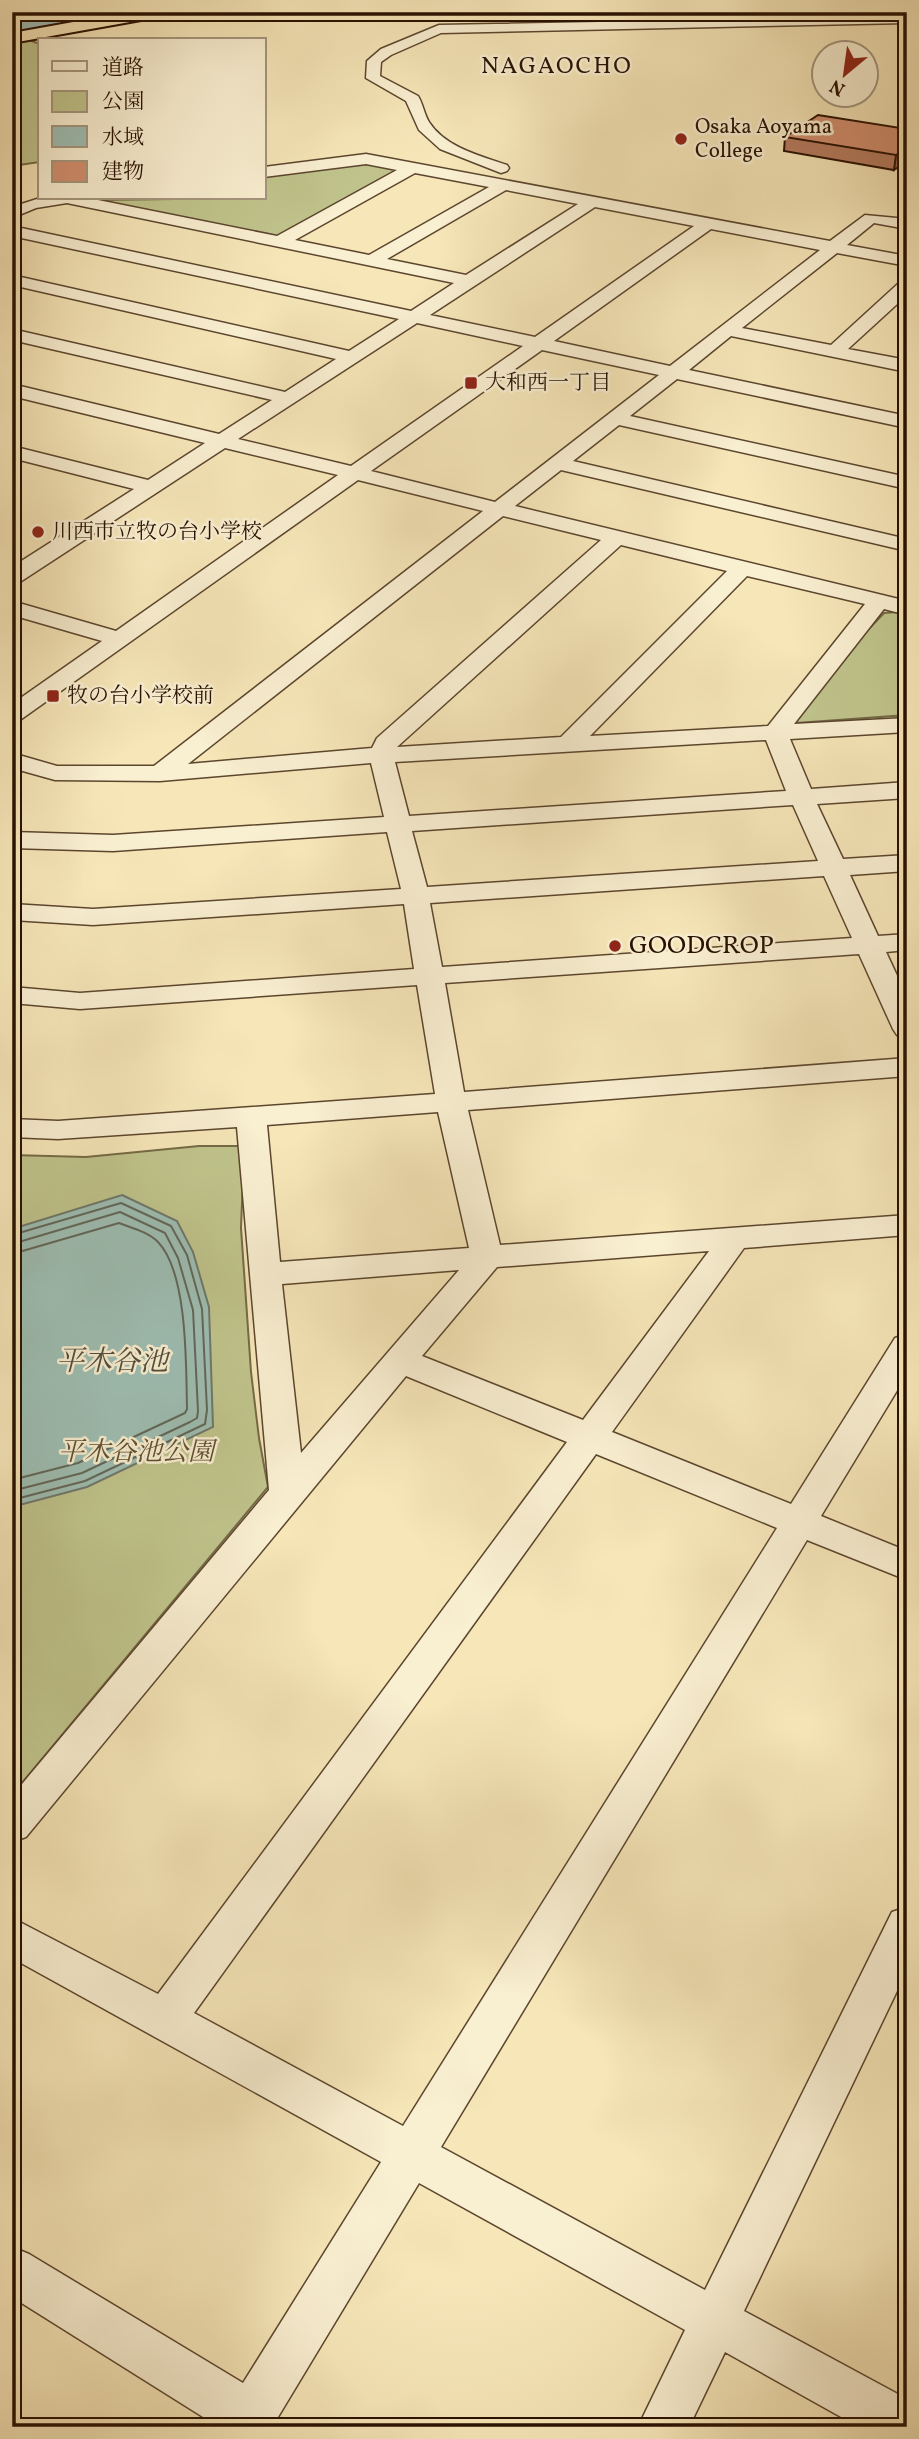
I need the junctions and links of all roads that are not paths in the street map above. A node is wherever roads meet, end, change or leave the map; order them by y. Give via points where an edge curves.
1 (158, 12) edge
2 (812, 12) edge
3 (850, 17) edge
4 (907, 19) edge
5 (660, 25) junction
6 (12, 38) edge
7 (412, 168) junction
8 (266, 172) edge
9 (502, 177) junction
10 (55, 200) edge
11 (77, 200) edge
12 (593, 201) junction
13 (12, 213) edge
14 (709, 223) junction
15 (907, 224) edge
16 (12, 231) edge
17 (279, 242) junction
18 (76, 245) junction
19 (834, 246) junction
20 (55, 256) dead end
21 (371, 261) junction
22 (907, 261) edge
23 (33, 266) dead end
24 (12, 278) edge
25 (469, 281) junction
26 (907, 285) edge
27 (413, 317) junction
28 (727, 330) junction
29 (12, 334) edge
30 (538, 344) junction
31 (835, 351) junction
32 (352, 357) junction
33 (907, 366) edge
34 (672, 373) junction
35 (12, 390) edge
36 (288, 398) junction
37 (614, 418) junction
38 (907, 422) edge
39 (222, 441) junction
40 (12, 452) edge
41 (557, 463) junction
42 (355, 474) junction
43 (907, 483) edge
44 (150, 487) junction
45 (499, 509) junction
46 (617, 537) junction
47 (907, 545) edge
48 (742, 568) junction
49 (12, 577) edge
50 (879, 601) junction
51 (12, 608) edge
52 (907, 608) edge
53 (120, 639) junction
54 (12, 715) edge
55 (907, 725) edge
56 (775, 733) junction
57 (567, 745) junction
58 (381, 755) junction
59 (12, 760) edge
60 (160, 774) junction
61 (907, 790) edge
62 (801, 796) junction
63 (398, 824) junction
64 (12, 840) edge
65 (907, 863) edge
66 (835, 868) junction
67 (416, 897) junction
68 (12, 912) edge
69 (907, 942) edge
70 (869, 945) junction
71 (429, 976) junction
72 (12, 995) edge
73 (907, 1029) edge
74 (907, 1067) edge
75 (451, 1102) junction
76 (251, 1117) junction
77 (12, 1128) edge
78 (907, 1225) edge
79 (735, 1238) junction
80 (487, 1258) junction
81 (265, 1274) junction
82 (907, 1346) edge
83 (400, 1360) junction
84 (591, 1437) junction
85 (287, 1493) junction
86 (799, 1522) junction
87 (907, 1566) edge
88 (12, 1825) edge
89 (907, 1925) edge
90 (12, 1936) edge
91 (164, 2020) junction
92 (411, 2154) junction
93 (12, 2270) edge
94 (715, 2321) junction
95 (247, 2421) edge
96 (907, 2426) edge
97 (663, 2427) edge

1 - 6 highway
2 - 5 street via 659,16
3 - 4 street
3 - 5 street
5 - 9 street via 439,29 374,61 373,78 413,99 416,118 430,135
7 - 8 street via 366,159
7 - 9 street
7 - 17 street
9 - 12 street
9 - 21 street
10 - 13 street
11 - 17 street
12 - 14 street
12 - 25 street
14 - 19 street
14 - 30 street
15 - 19 street via 871,218
16 - 18 street
17 - 21 street
18 - 20 street
18 - 27 street
19 - 22 street
19 - 28 street
21 - 25 street
23 - 24 street
24 - 32 street
25 - 27 street
26 - 31 street
27 - 30 street
27 - 32 street
28 - 31 street
28 - 34 street
29 - 36 street
30 - 34 street
30 - 42 street
31 - 33 street
32 - 36 street
34 - 37 street
34 - 38 street
35 - 39 street
36 - 39 street
37 - 41 street
37 - 43 street
39 - 42 street
39 - 44 street
40 - 44 street
41 - 45 street
41 - 47 street
42 - 45 street
42 - 53 street
44 - 49 street
45 - 46 street
45 - 60 street
46 - 48 street
46 - 58 street via 386,743
48 - 50 street
48 - 57 street
50 - 52 street
50 - 56 street
51 - 53 street
53 - 54 street
55 - 56 street
56 - 57 street
56 - 62 street
57 - 58 street
58 - 60 street
58 - 63 street
59 - 60 street via 55,773
61 - 62 street
62 - 63 street
62 - 66 street
63 - 64 street via 113,843
63 - 67 street
65 - 66 street
66 - 67 street
66 - 70 street
67 - 68 street via 93,917
67 - 71 street
69 - 70 street
70 - 71 street
70 - 73 street
71 - 72 street via 80,1001
71 - 75 street
74 - 75 street
75 - 76 street
75 - 80 street
76 - 77 street via 58,1130
76 - 81 street
78 - 79 street
79 - 80 street
79 - 84 street
80 - 81 street
80 - 83 street
81 - 85 street
82 - 86 street
83 - 84 street
83 - 85 street
84 - 86 street
84 - 91 street
85 - 88 street
86 - 87 street
86 - 92 street
89 - 94 street
90 - 91 street
91 - 92 street
92 - 94 street
92 - 95 street
93 - 95 street
94 - 96 street
94 - 97 street

